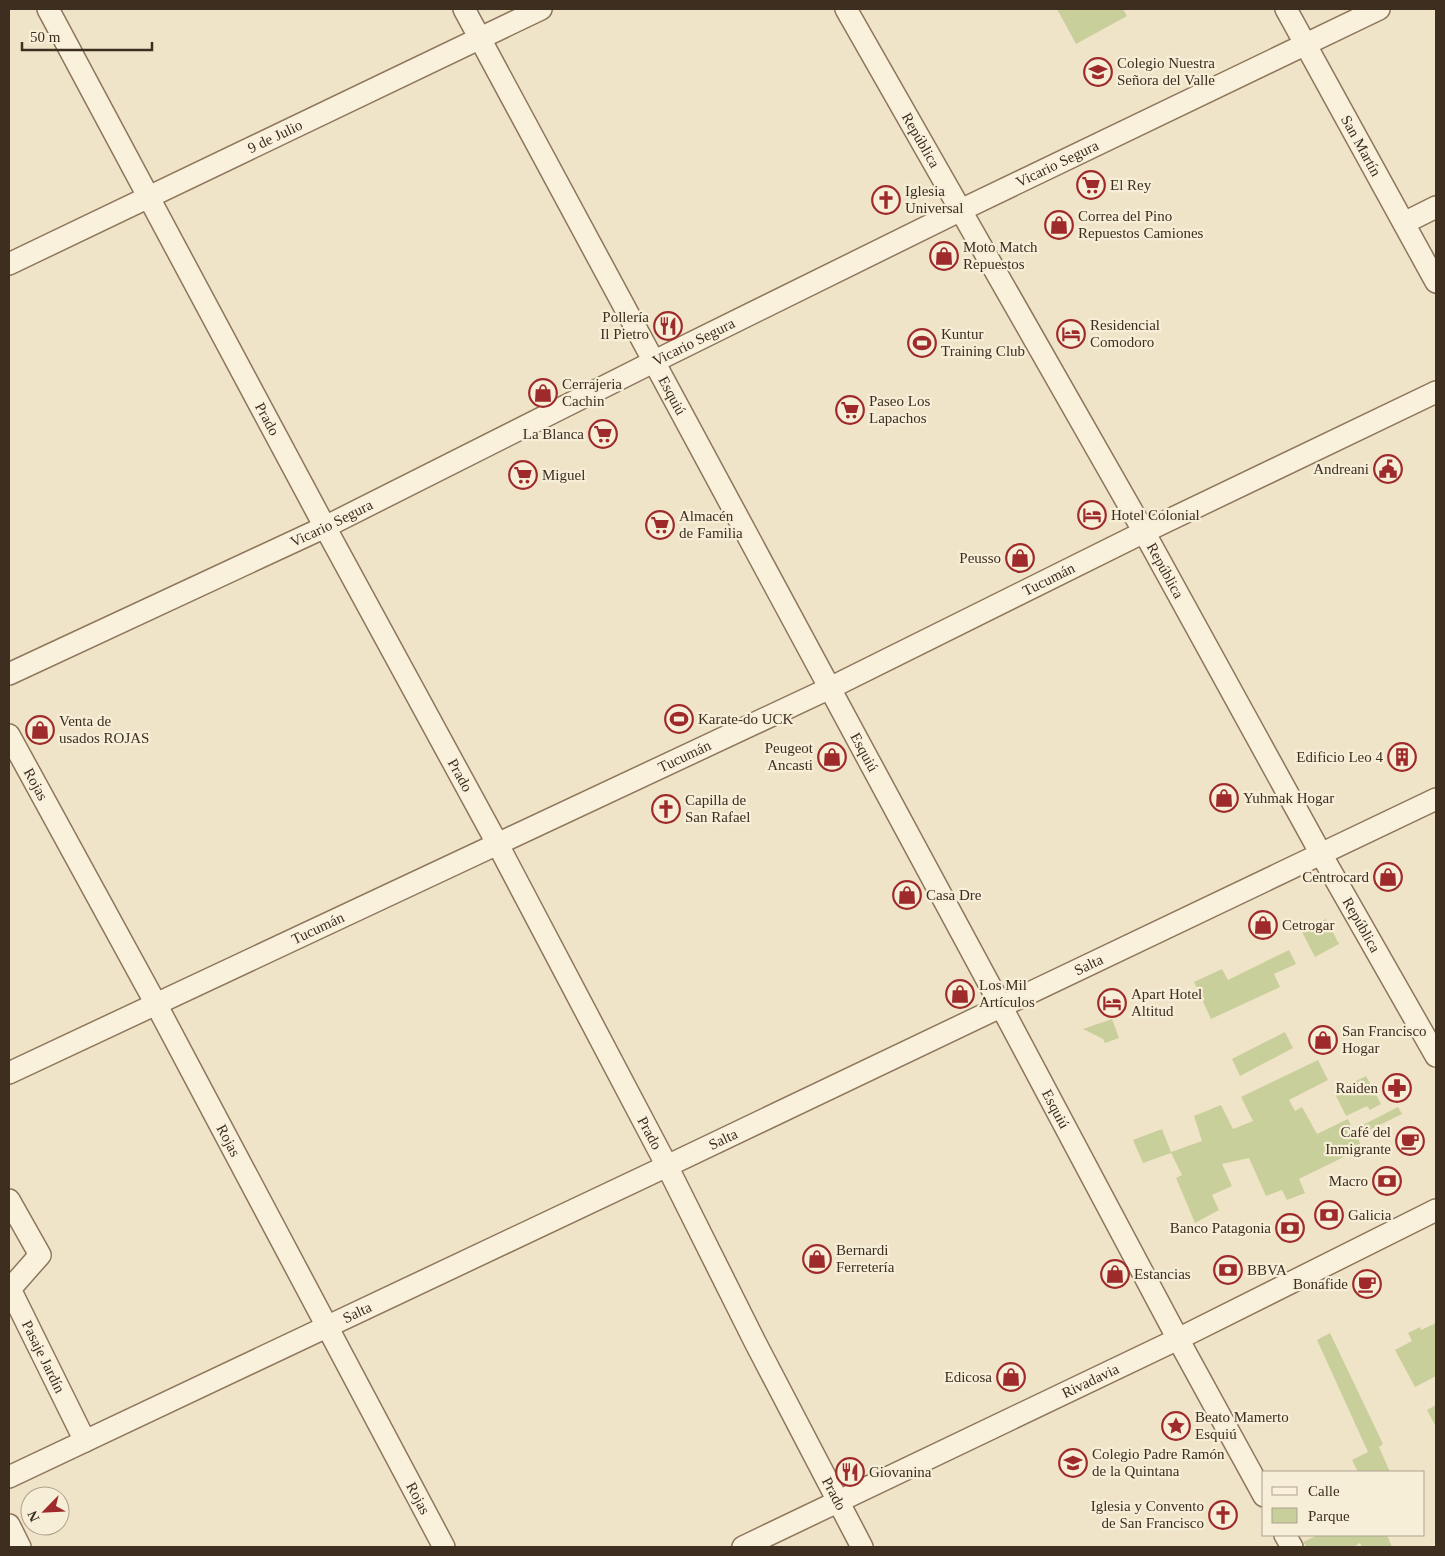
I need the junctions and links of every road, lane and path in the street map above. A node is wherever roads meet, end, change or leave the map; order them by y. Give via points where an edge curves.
1 (48, 9) edge
2 (464, 9) edge
3 (541, 9) edge
4 (846, 9) edge
5 (1286, 9) edge
6 (1379, 9) edge
7 (480, 39) junction
8 (1306, 44) junction
9 (149, 196) junction
10 (1436, 208) edge
11 (961, 210) junction
12 (1404, 224) junction
13 (9, 264) edge
14 (1436, 282) edge
15 (653, 362) junction
16 (1436, 392) edge
17 (325, 527) junction
18 (1144, 532) junction
19 (9, 674) edge
20 (830, 688) junction
21 (9, 735) edge
22 (1436, 799) edge
23 (497, 843) junction
24 (1321, 854) junction
25 (156, 1004) junction
26 (1001, 1006) junction
27 (1436, 1056) edge
28 (9, 1073) edge
29 (667, 1166) junction
30 (9, 1200) edge
31 (1436, 1210) edge
32 (326, 1326) junction
33 (1178, 1339) junction
34 (85, 1441) junction
35 (9, 1477) edge
36 (1262, 1492) edge
37 (838, 1501) junction
38 (9, 1525) edge
39 (1286, 1536) edge
40 (20, 1547) edge
41 (444, 1547) edge
42 (743, 1547) edge
43 (862, 1547) edge
44 (1292, 1547) edge

1 - 9 street, Prado
2 - 7 street, Esquiú
3 - 7 street, 9 de Julio
4 - 11 street, República
5 - 8 street, San Martín
6 - 8 street, Vicario Segura
7 - 9 street, 9 de Julio
7 - 15 street, Esquiú
8 - 11 street, Vicario Segura
8 - 12 street, San Martín
9 - 13 street, 9 de Julio
9 - 17 street, Prado
10 - 12 street
11 - 15 street, Vicario Segura
11 - 18 street, República
12 - 14 street, San Martín
15 - 17 street, Vicario Segura
15 - 20 street, Esquiú
16 - 18 street, Tucumán
17 - 19 street, Vicario Segura
17 - 23 street, Prado
18 - 20 street, Tucumán
18 - 24 street, República
20 - 23 street, Tucumán
20 - 26 street, Esquiú
21 - 25 street, Rojas
22 - 24 street, Salta
23 - 25 street, Tucumán
23 - 29 street, Prado
24 - 26 street, Salta
24 - 27 street, República
25 - 28 street, Tucumán
25 - 32 street, Rojas
26 - 29 street, Salta
26 - 33 street, Esquiú
29 - 32 street, Salta
29 - 37 street, Prado
30 - 34 street, Pasaje Jardín via 40,1255 10,1289
31 - 33 street, Rivadavia
32 - 34 street, Salta
32 - 41 street, Rojas
33 - 36 street, Esquiú
33 - 37 street, Rivadavia
34 - 35 street, Salta
37 - 42 street, Rivadavia
37 - 43 street, Prado
38 - 40 street
39 - 44 street

